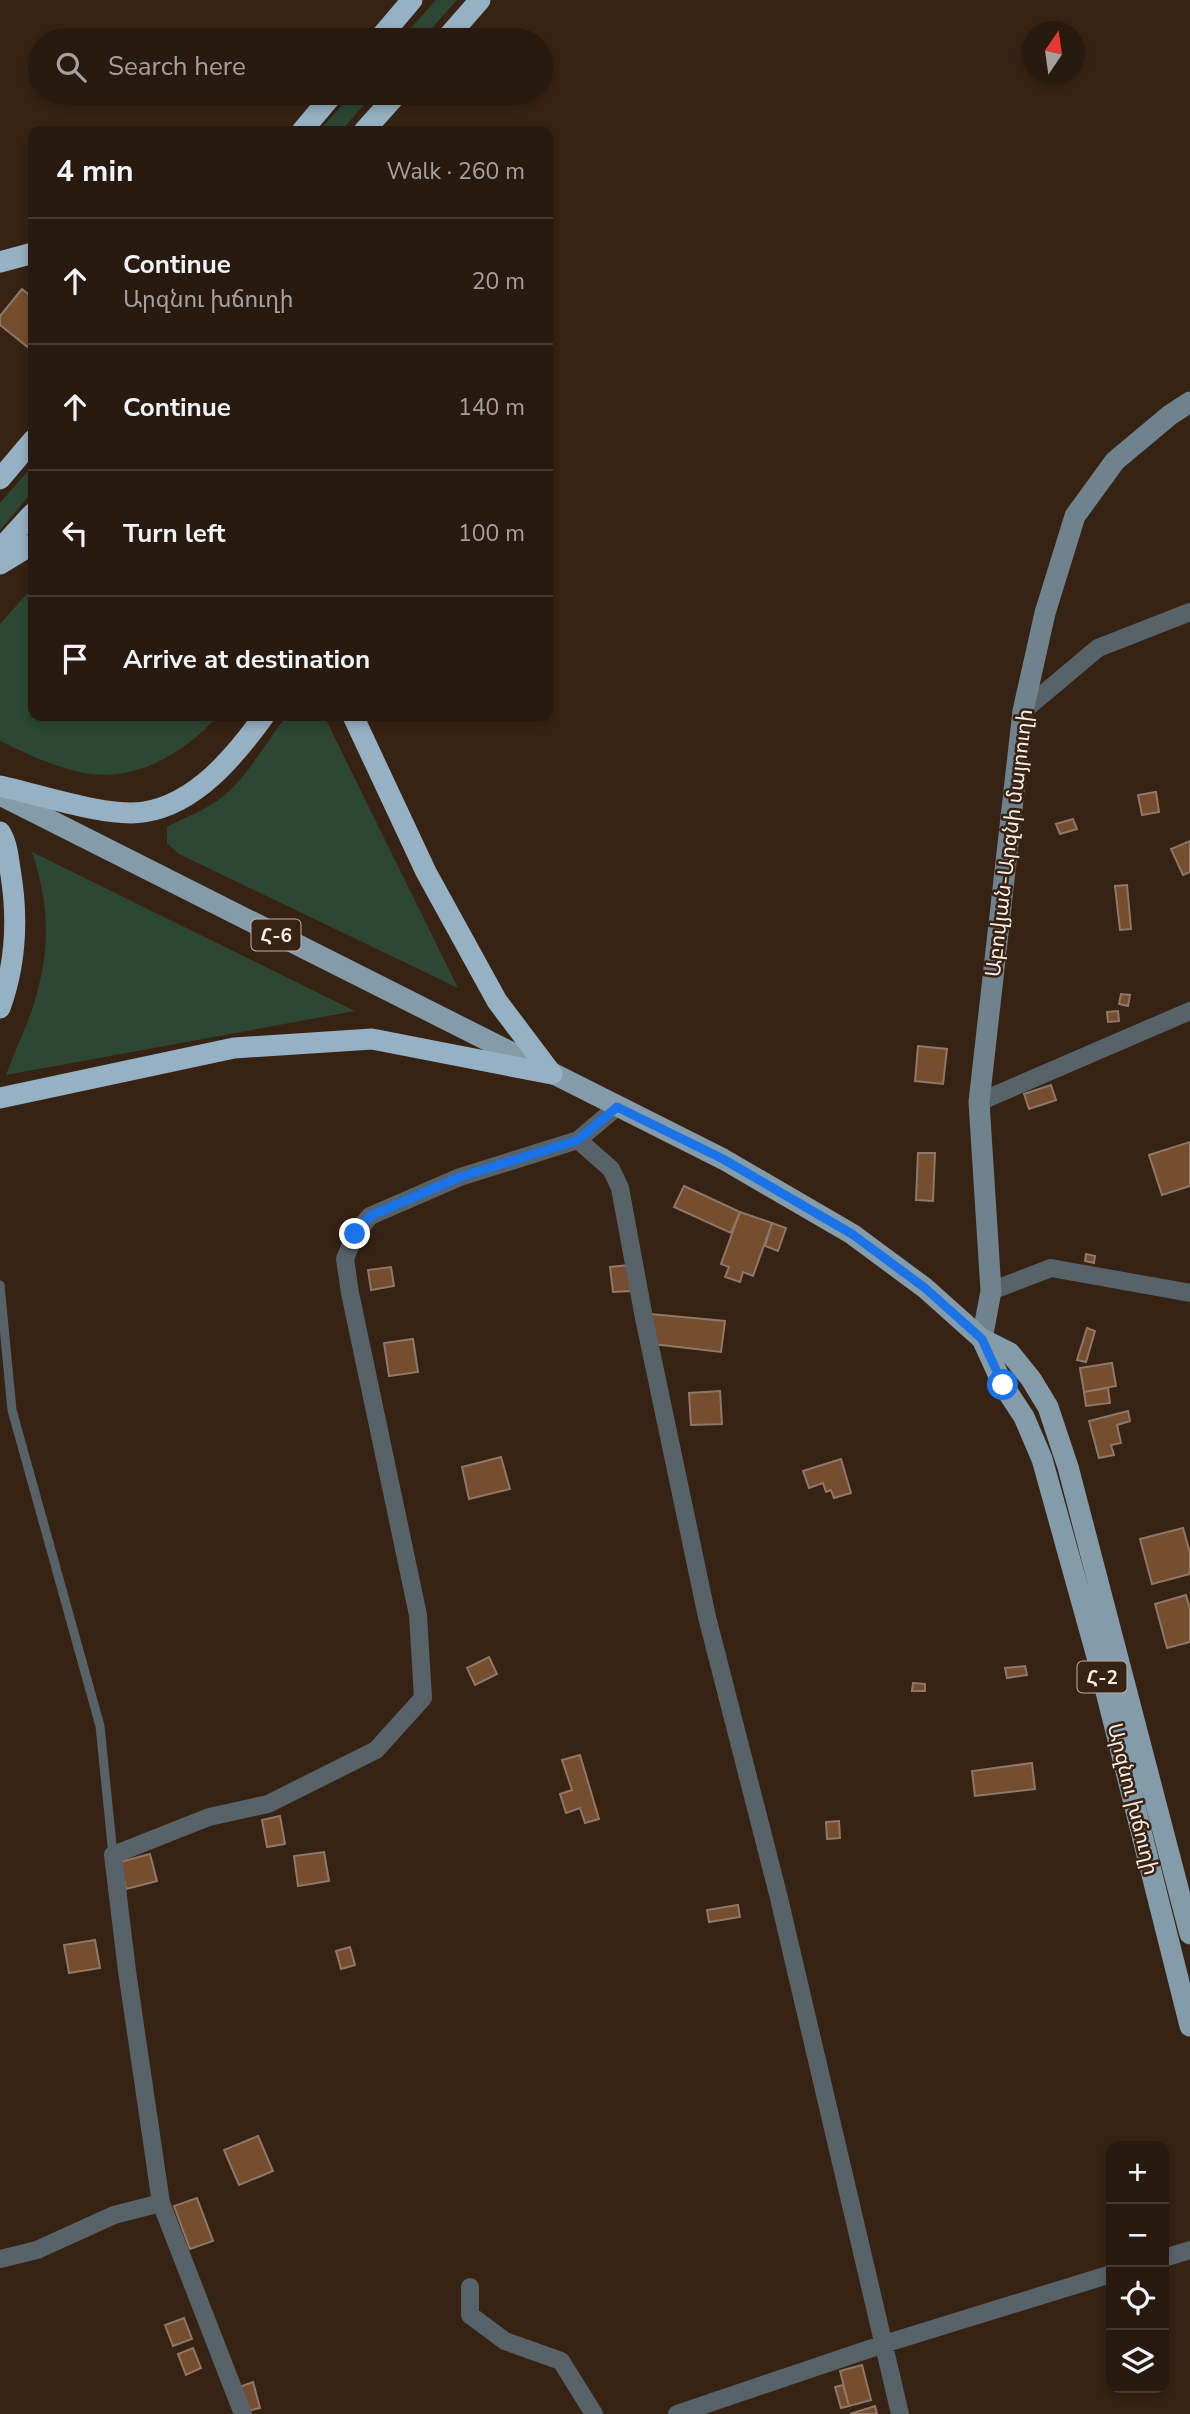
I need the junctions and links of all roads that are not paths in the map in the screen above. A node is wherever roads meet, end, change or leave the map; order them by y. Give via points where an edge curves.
1 (412, 0) edge
2 (480, 0) edge
3 (388, 28) edge
4 (455, 28) edge
5 (324, 105) edge
6 (388, 105) edge
7 (307, 125) edge
8 (369, 126) edge
9 (28, 254) edge
10 (0, 262) edge
11 (1190, 402) edge
12 (28, 446) edge
13 (0, 479) edge
14 (28, 518) edge
15 (28, 547) edge
16 (0, 549) edge
17 (0, 564) edge
18 (1190, 612) edge
19 (1023, 710) junction
20 (260, 721) edge
21 (356, 721) edge
22 (0, 786) edge
23 (0, 795) edge
24 (0, 832) edge
25 (0, 1009) edge
26 (1190, 1011) edge
27 (552, 1074) junction
28 (0, 1098) edge
29 (979, 1102) junction
30 (617, 1107) junction
31 (578, 1140) junction
32 (0, 1285) edge
33 (991, 1292) junction
34 (1190, 1293) edge
35 (982, 1339) junction
36 (113, 1855) junction
37 (1190, 1934) edge
38 (1190, 2026) edge
39 (161, 2203) junction
40 (1190, 2250) edge
41 (1169, 2256) edge
42 (0, 2259) edge
43 (1106, 2276) edge
44 (470, 2287) dead end
45 (884, 2344) junction
46 (243, 2414) edge
47 (594, 2414) edge
48 (677, 2414) edge
49 (900, 2414) edge

1 - 3 highway
2 - 4 highway
5 - 7 highway
6 - 8 highway
9 - 10 highway
11 - 19 main road, Աբովյան-Արզնի մայրուղի via 1115,461 1075,516 1045,613
12 - 13 highway
14 - 16 highway
15 - 17 highway
18 - 19 street via 1098,648
19 - 29 main road, Աբովյան-Արզնի մայրուղի
20 - 22 highway via 205,782 175,802 144,812 113,812
21 - 27 highway via 426,872 497,1000
23 - 27 main road, Հ-6
24 - 25 highway via 15,908 10,974
26 - 29 street
27 - 28 highway via 372,1039 234,1048
27 - 30 main road, Հ-6
29 - 33 main road, Աբովյան-Արզնի մայրուղի
30 - 31 street
30 - 35 main road, Հ-6 via 723,1159 852,1234 925,1288
31 - 36 street via 460,1177 370,1216 355,1234 345,1259 418,1615 424,1698 376,1750 268,1804 209,1817
31 - 45 street via 611,1170 620,1188 707,1617
32 - 36 lane via 12,1410 100,1726
33 - 34 street via 1051,1268
33 - 35 main road, Աբովյան-Արզնի մայրուղի
35 - 37 main road, Հ-2 via 1010,1353 1048,1407 1075,1492
35 - 38 main road, Արզնու խճուղի / Հ-2 via 1042,1459
36 - 39 street
39 - 42 street via 114,2215 37,2250
39 - 46 street
40 - 41 street
43 - 45 street
44 - 47 street via 470,2315 505,2341 561,2361
45 - 48 street
45 - 49 street

